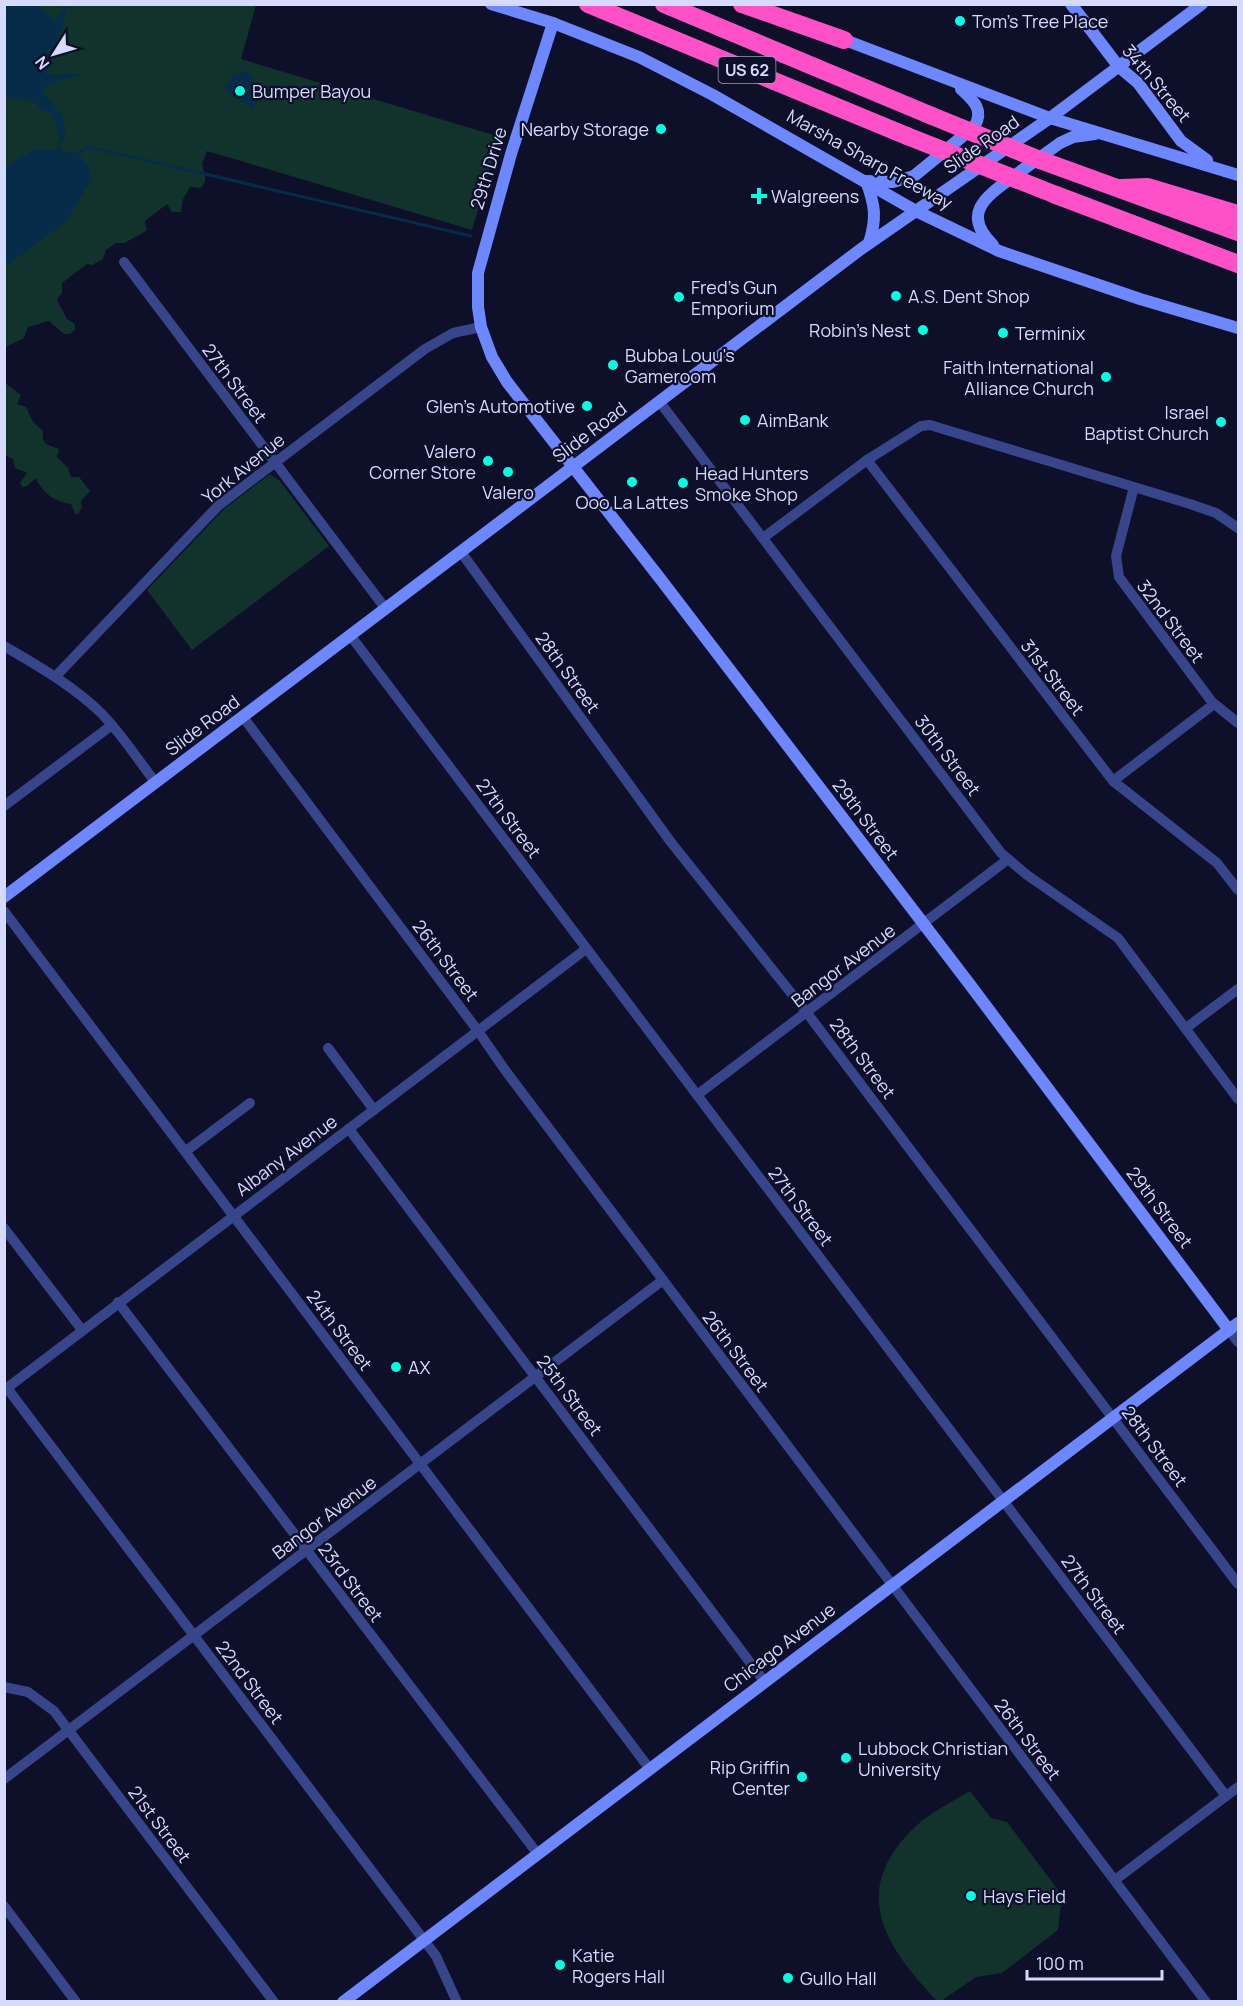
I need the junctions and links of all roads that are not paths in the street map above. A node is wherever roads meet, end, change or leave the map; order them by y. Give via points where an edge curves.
1 (491, 4) edge
2 (588, 4) edge
3 (664, 4) edge
4 (742, 4) edge
5 (768, 4) edge
6 (1071, 4) edge
7 (1202, 4) edge
8 (553, 23) junction
9 (843, 40) junction
10 (1119, 67) junction
11 (953, 83) junction
12 (1050, 118) junction
13 (1099, 133) junction
14 (1233, 173) edge
15 (866, 181) junction
16 (1111, 188) junction
17 (916, 211) junction
18 (1239, 213) edge
19 (1239, 232) edge
20 (869, 243) junction
21 (999, 251) junction
22 (124, 262) dead end
23 (1239, 264) edge
24 (481, 327) junction
25 (1239, 328) edge
26 (659, 401) junction
27 (867, 460) junction
28 (274, 462) junction
29 (572, 468) junction
30 (1134, 487) junction
31 (1239, 528) edge
32 (763, 538) junction
33 (461, 552) junction
34 (385, 608) junction
35 (350, 635) junction
36 (4, 646) edge
37 (56, 676) junction
38 (1214, 704) junction
39 (243, 717) junction
40 (1239, 723) edge
41 (112, 725) junction
42 (1113, 781) junction
43 (156, 783) junction
44 (4, 806) edge
45 (1007, 860) junction
46 (1239, 890) edge
47 (4, 897) edge
48 (4, 911) edge
49 (924, 924) junction
50 (586, 949) junction
51 (1239, 989) edge
52 (807, 1012) junction
53 (1186, 1028) junction
54 (478, 1031) junction
55 (328, 1048) dead end
56 (697, 1095) junction
57 (1239, 1099) edge
58 (250, 1103) dead end
59 (374, 1110) junction
60 (349, 1129) junction
61 (186, 1151) junction
62 (234, 1215) junction
63 (4, 1228) edge
64 (663, 1281) junction
65 (118, 1302) junction
66 (1234, 1327) edge
67 (82, 1330) junction
68 (1239, 1342) edge
69 (536, 1377) junction
70 (7, 1388) joint
71 (1113, 1418) junction
72 (421, 1464) junction
73 (1002, 1501) junction
74 (307, 1551) junction
75 (1239, 1584) edge
76 (892, 1585) junction
77 (194, 1636) junction
78 (764, 1681) junction
79 (4, 1687) edge
80 (69, 1730) junction
81 (649, 1768) junction
82 (4, 1779) edge
83 (1239, 1787) edge
84 (1226, 1796) junction
85 (537, 1853) junction
86 (1115, 1880) junction
87 (4, 1906) edge
88 (424, 1940) junction
89 (76, 2001) edge
90 (273, 2001) edge
91 (343, 2001) edge
92 (457, 2001) edge
93 (1206, 2001) edge

1 - 8 main road, Marsha Sharp Freeway
2 - 23 highway, Marsha Sharp Freeway / US 62, bridge via 907,136
3 - 16 highway, US 62, bridge
4 - 9 highway
5 - 9 main road
6 - 10 main road, 34th Street
7 - 10 main road, Slide Road
8 - 15 main road, Marsha Sharp Freeway via 639,57
8 - 24 main road, 29th Drive via 481,256 477,288
9 - 11 main road
10 - 12 main road, Slide Road
10 - 14 main road, 34th Street via 1138,83 1187,147
11 - 12 main road
11 - 15 main road via 975,102 979,119 974,127 914,176 893,182
12 - 13 main road
12 - 17 main road, Slide Road
13 - 14 main road
13 - 21 main road via 1060,143 986,197 977,220 979,229
15 - 17 main road, Marsha Sharp Freeway
15 - 20 main road via 876,222
16 - 18 highway via 1148,187
16 - 19 highway, US 62
17 - 20 main road, Slide Road
17 - 21 main road, Marsha Sharp Freeway
20 - 26 main road, Slide Road
21 - 25 main road, Marsha Sharp Freeway
22 - 28 street, 27th Street
24 - 28 street, York Avenue via 453,333 425,349
24 - 29 main road, 29th Street via 507,382
26 - 29 main road, Slide Road
26 - 32 street, 30th Street
27 - 30 street via 921,426 930,425
27 - 32 street
27 - 42 street, 31st Street
28 - 34 street, 27th Street
28 - 37 street, York Avenue via 218,506
29 - 33 main road, Slide Road
29 - 49 main road, 29th Street
30 - 31 street via 1216,513
30 - 38 street, 32nd Street via 1116,556 1119,577
32 - 45 street, 30th Street
33 - 34 main road, Slide Road
33 - 52 street, 28th Street via 670,841
34 - 35 main road, Slide Road
35 - 39 main road, Slide Road
35 - 50 street, 27th Street
36 - 37 street
37 - 41 street via 88,700
38 - 40 street, 32nd Street
38 - 42 street
39 - 43 main road, Slide Road
39 - 54 street, 26th Street
41 - 43 street
41 - 44 street
42 - 46 street, 31st Street via 1217,863
43 - 47 main road, Slide Road
45 - 49 street, Bangor Avenue
45 - 53 street, 30th Street via 1118,938
48 - 61 street, 24th Street
49 - 52 street, Bangor Avenue
49 - 66 main road, 29th Street
50 - 54 street, Albany Avenue
50 - 56 street, 27th Street
51 - 53 street
52 - 56 street, Bangor Avenue
52 - 71 street, 28th Street
53 - 57 street, 30th Street
54 - 59 street, Albany Avenue
54 - 64 street, 26th Street
55 - 59 street
56 - 73 street, 27th Street
58 - 61 street
59 - 60 street, Albany Avenue
60 - 62 street, Albany Avenue
60 - 69 street, 25th Street
61 - 62 street, 24th Street
62 - 65 street, Albany Avenue
62 - 72 street, 24th Street
63 - 67 street
64 - 69 street, Bangor Avenue
64 - 76 street, 26th Street
65 - 67 street, Albany Avenue
65 - 74 street, 23rd Street
66 - 68 street
66 - 71 main road, Chicago Avenue
67 - 70 street, Albany Avenue
69 - 72 street, Bangor Avenue
69 - 78 street, 25th Street
70 - 77 street, 22nd Street
71 - 73 main road, Chicago Avenue
71 - 75 street, 28th Street
72 - 74 street, Bangor Avenue
72 - 81 street, 24th Street
73 - 76 main road, Chicago Avenue
73 - 84 street, 27th Street
74 - 77 street, Bangor Avenue
74 - 85 street, 23rd Street
76 - 78 main road, Chicago Avenue
76 - 86 street, 26th Street
77 - 80 street, Bangor Avenue
77 - 88 street, 22nd Street
78 - 81 main road, Chicago Avenue
79 - 80 street, 21st Street via 41,1699
80 - 82 street, Bangor Avenue
80 - 90 street, 21st Street
81 - 85 main road, Chicago Avenue
83 - 84 street
84 - 86 street
85 - 88 main road, Chicago Avenue
86 - 93 street, 26th Street
87 - 89 street
88 - 91 main road, Chicago Avenue
88 - 92 street, 22nd Street via 442,1966

